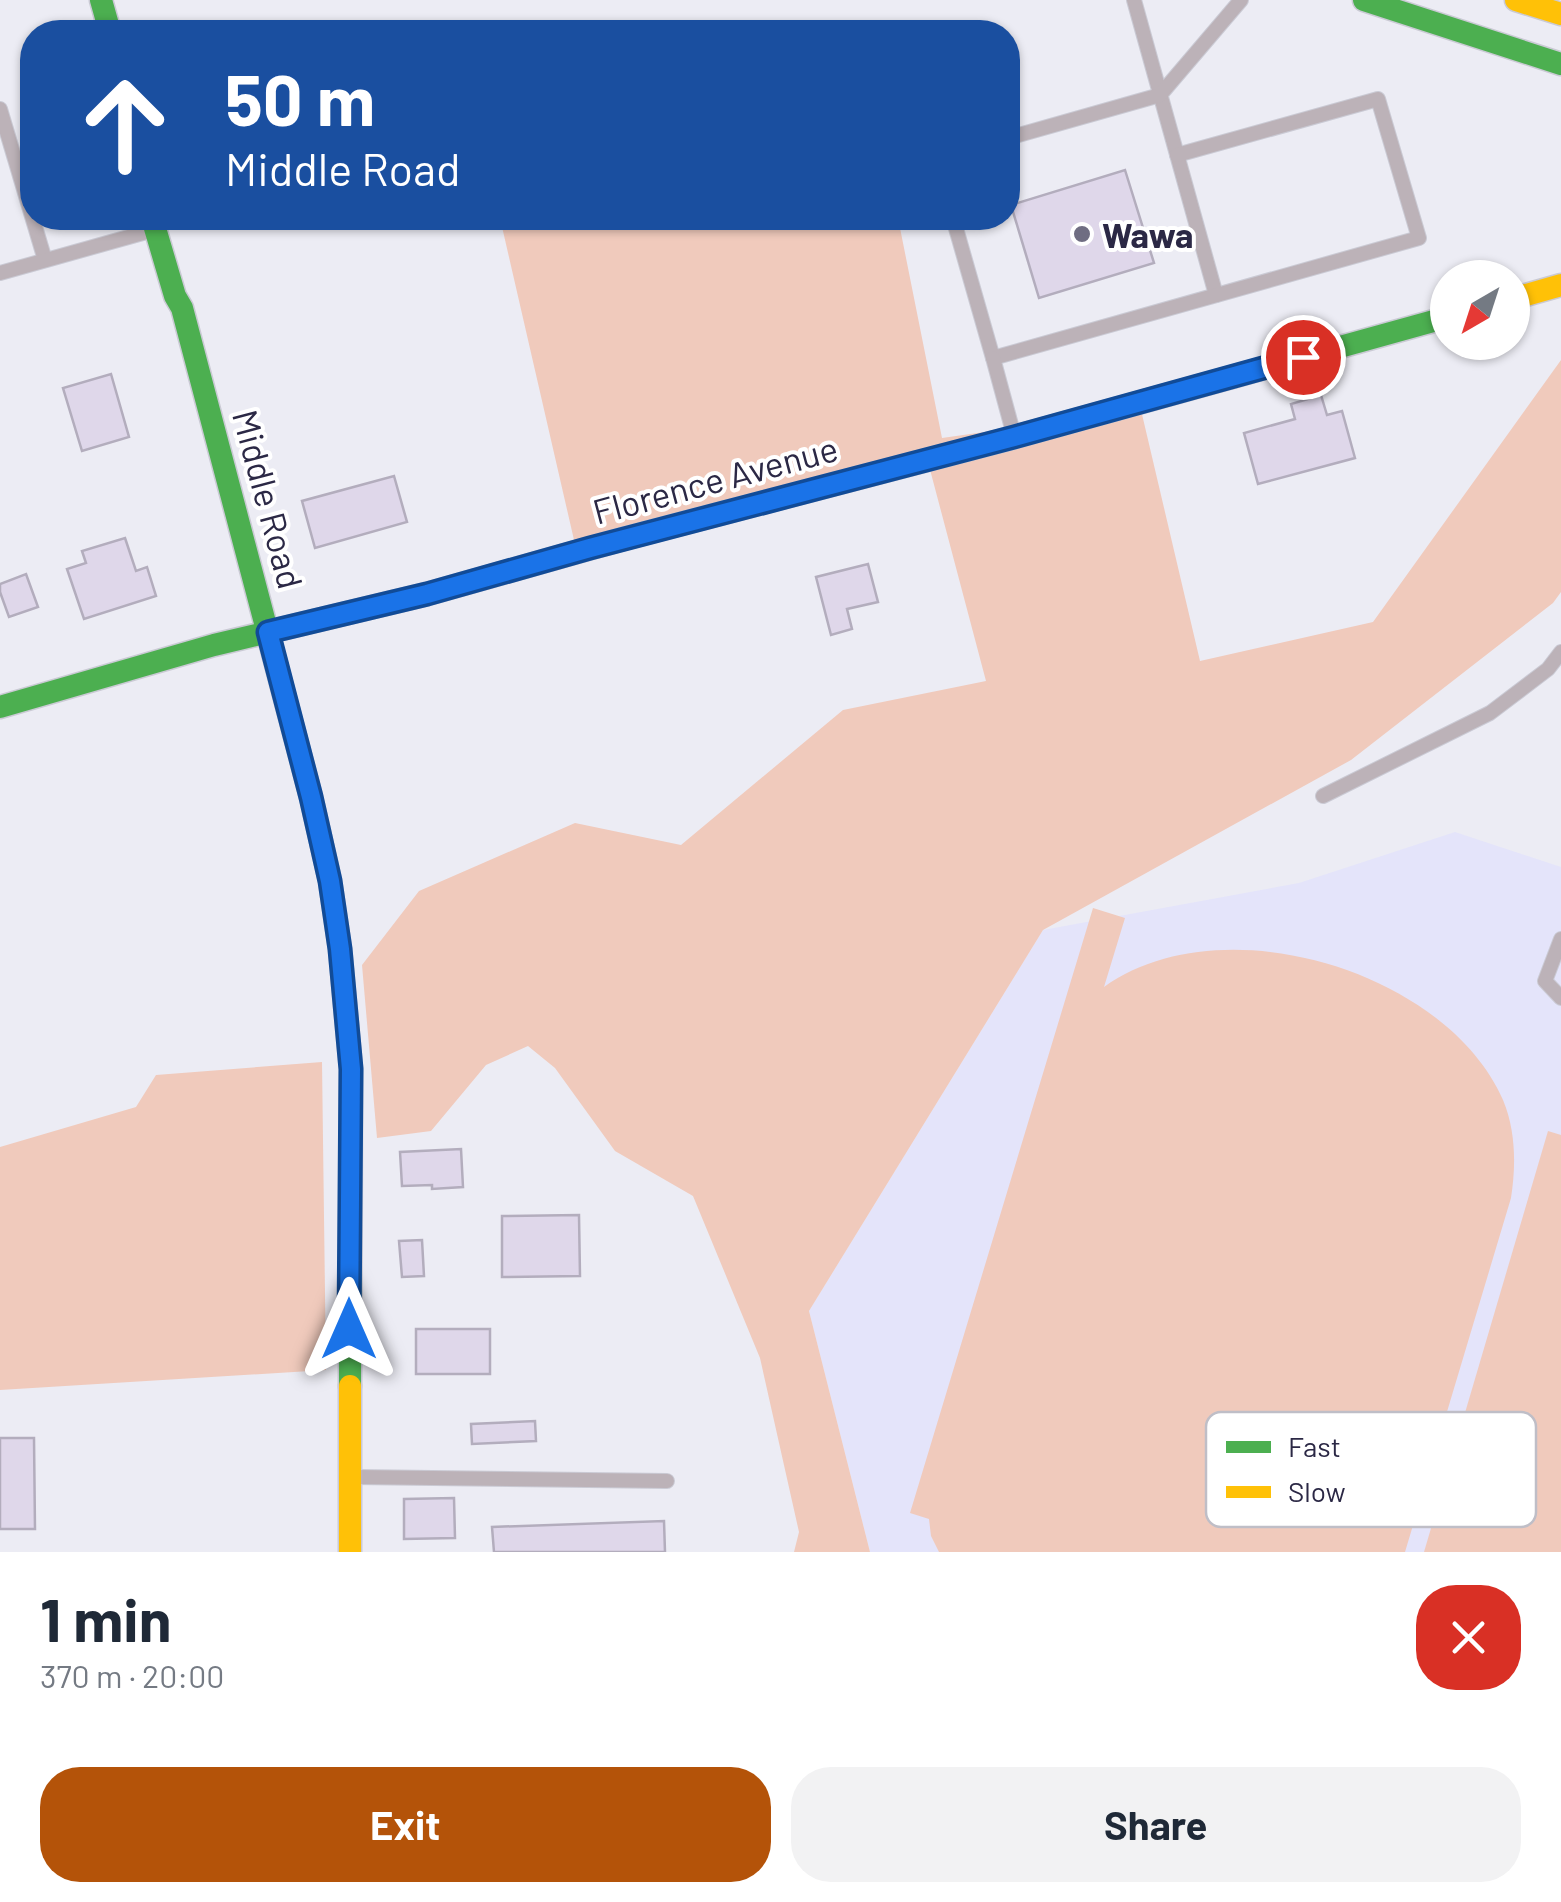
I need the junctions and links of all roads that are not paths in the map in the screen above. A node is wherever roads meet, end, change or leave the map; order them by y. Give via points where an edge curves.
1 (1134, 0) edge
2 (1240, 0) edge
3 (1364, 0) edge
4 (1516, 0) edge
5 (1561, 14) edge
6 (1561, 64) edge
7 (1160, 95) junction
8 (0, 109) edge
9 (1020, 135) edge
10 (1177, 156) junction
11 (20, 176) edge
12 (36, 230) edge
13 (136, 230) edge
14 (156, 230) edge
15 (956, 230) edge
16 (45, 260) junction
17 (0, 273) edge
18 (1561, 285) edge
19 (1530, 294) edge
20 (1216, 296) junction
21 (1430, 322) edge
22 (993, 358) junction
23 (1014, 437) junction
24 (268, 632) junction
25 (1561, 652) edge
26 (0, 707) edge
27 (1323, 796) dead end
28 (1561, 940) edge
29 (1561, 998) edge
30 (350, 1477) junction
31 (667, 1481) dead end
32 (350, 1552) edge

1 - 7 lane
2 - 7 lane
3 - 6 main road
4 - 5 main road
7 - 9 lane
7 - 10 lane
8 - 11 lane
10 - 20 lane
10 - 20 lane via 1378,98 1418,238
12 - 16 lane
13 - 16 lane
14 - 24 main road, Middle Road
15 - 22 lane
16 - 17 lane
18 - 19 main road
20 - 22 lane
21 - 23 main road, Florence Avenue
22 - 23 lane
23 - 24 main road, Florence Avenue
24 - 26 main road, Florence Avenue
24 - 30 main road, Middle Road via 311,797 340,949 351,1069
25 - 27 lane via 1490,713
28 - 29 lane via 1545,981
30 - 31 lane
30 - 32 main road, Middle Road

